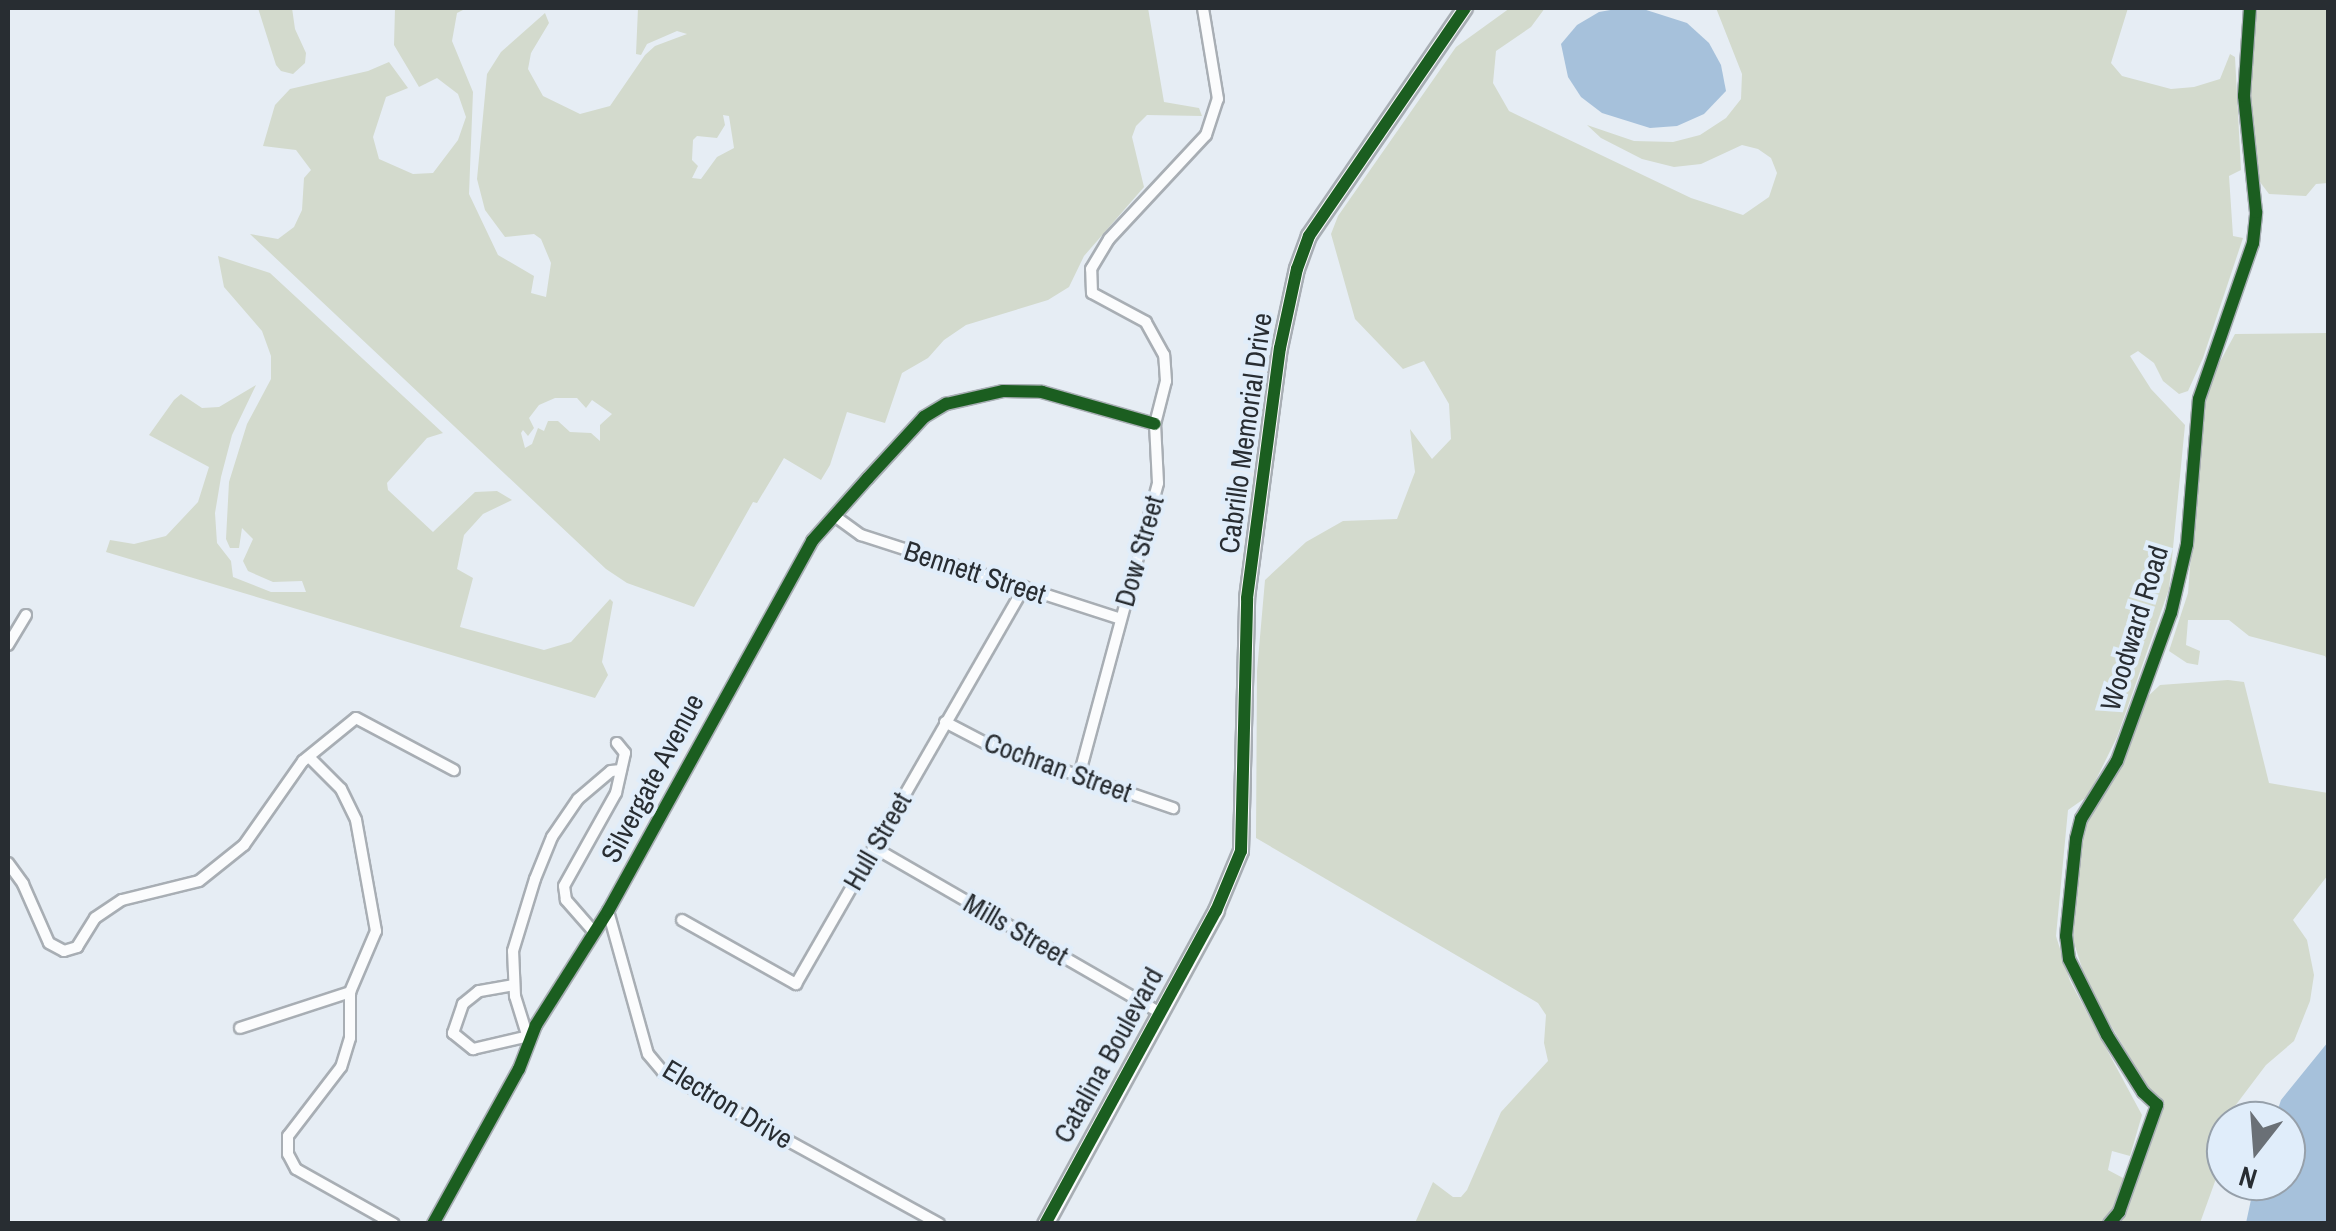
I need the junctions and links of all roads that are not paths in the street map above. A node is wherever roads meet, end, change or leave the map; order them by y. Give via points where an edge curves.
1 (1203, 8) edge
2 (1465, 8) edge
3 (2250, 8) edge
4 (1155, 424) junction
5 (836, 517) junction
6 (1024, 586) junction
7 (26, 615) dead end
8 (1118, 618) junction
9 (8, 645) edge
10 (945, 722) junction
11 (617, 742) dead end
12 (309, 757) junction
13 (454, 770) dead end
14 (621, 770) junction
15 (1079, 776) junction
16 (1174, 808) dead end
17 (873, 847) junction
18 (8, 863) edge
19 (608, 911) junction
20 (1216, 911) joint
21 (682, 920) dead end
22 (594, 932) junction
23 (514, 985) junction
24 (350, 992) junction
25 (1159, 1012) junction
26 (240, 1028) dead end
27 (529, 1039) junction
28 (394, 1224) edge
29 (432, 1224) edge
30 (939, 1224) edge
31 (1044, 1224) edge
32 (2109, 1224) edge

1 - 4 street, Dow Street via 1218,99 1206,135 1109,239 1091,270 1092,292 1146,322 1164,355 1166,382
2 - 20 main road, Cabrillo Memorial Drive via 1309,236 1297,269 1280,348 1248,598 1241,850
3 - 32 street, Woodward Road via 2244,96 2253,243 2199,399 2187,544 2171,614 2118,761 2080,819 2076,839 2068,960 2099,1022 2157,1105 2120,1212
4 - 5 street, Silvergate Avenue via 1042,392 1003,391 946,404 924,418
4 - 8 street, Dow Street via 1158,482
5 - 6 street, Bennett Street via 860,535
5 - 19 street, Silvergate Avenue via 812,541
6 - 8 street, Bennett Street
6 - 10 street, Hull Street
7 - 9 street
8 - 15 street, Dow Street via 1124,620
10 - 15 street, Cochran Street
10 - 17 street, Hull Street
11 - 14 street via 625,753
12 - 13 street via 356,718
12 - 18 street via 244,844 198,881 122,900 96,918 76,948 64,951 48,943
12 - 24 street via 340,789 356,820 374,906 372,943
14 - 22 street via 616,793 564,886 566,900
14 - 23 street via 578,799 552,838 513,951
15 - 16 street, Cochran Street
17 - 21 street, Hull Street via 796,984
17 - 25 street, Mills Street
19 - 22 street, Silvergate Avenue
19 - 30 street, Electron Drive via 648,1054 663,1072
20 - 25 main road, Catalina Boulevard
22 - 27 street, Silvergate Avenue
23 - 27 street
23 - 27 street via 479,990 463,1004 453,1032 474,1049
24 - 26 street
24 - 28 street via 350,1038 341,1067 288,1136 288,1154 296,1169
25 - 31 main road, Catalina Boulevard
27 - 29 street, Silvergate Avenue via 519,1069

